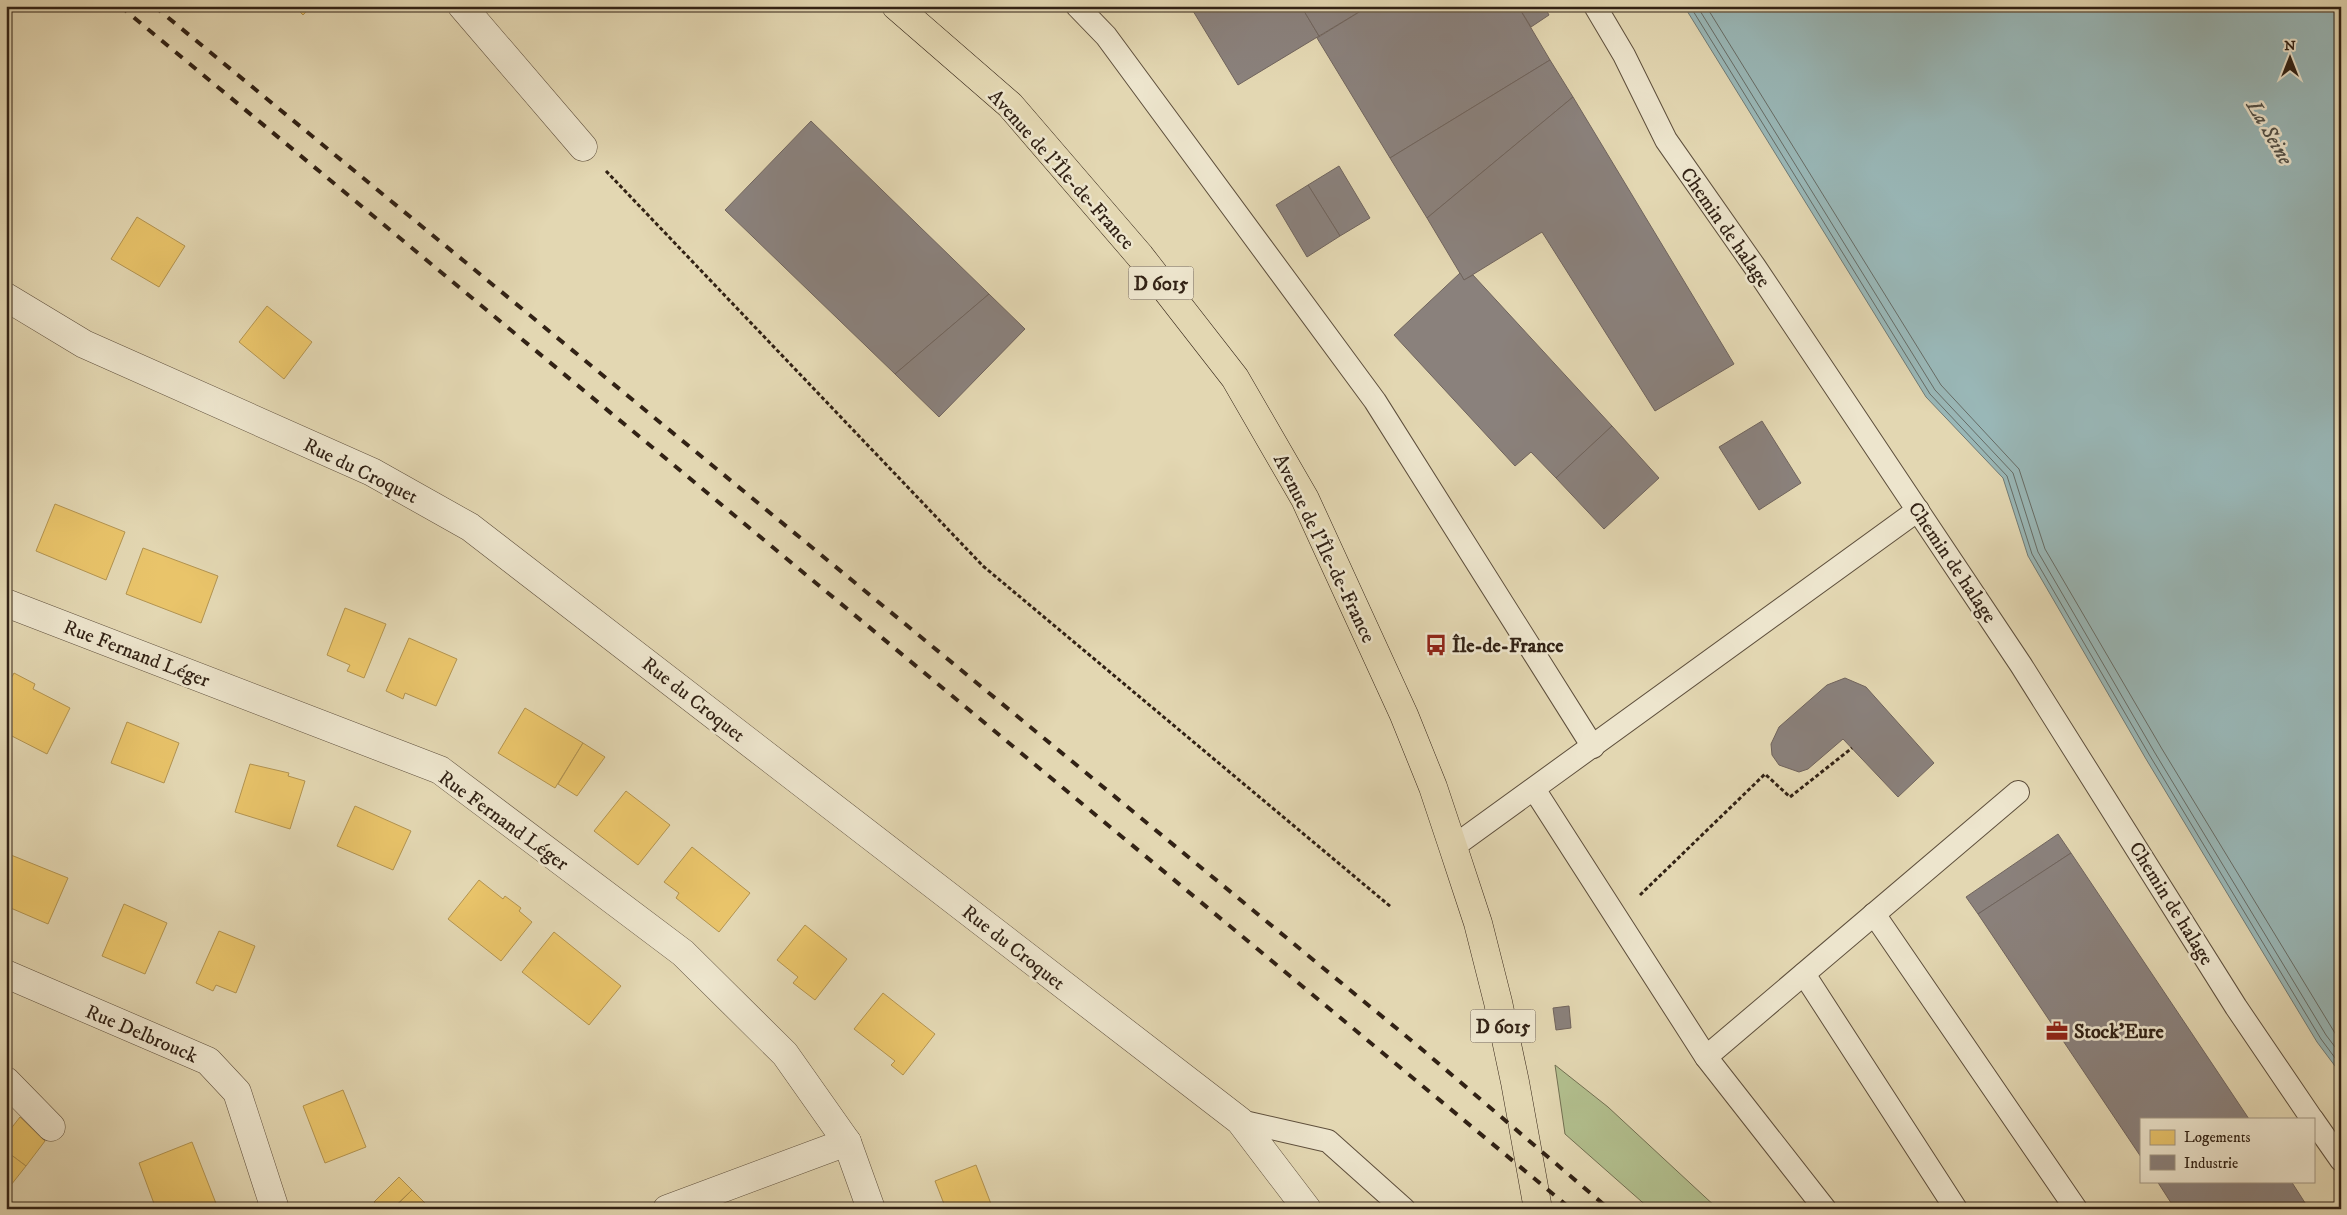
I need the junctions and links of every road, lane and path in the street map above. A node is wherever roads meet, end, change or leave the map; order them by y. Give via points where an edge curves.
1 (462, 6) edge
2 (896, 6) edge
3 (1077, 6) edge
4 (1595, 6) edge
5 (583, 147) joint
6 (6, 297) edge
7 (1918, 510) junction
8 (6, 603) edge
9 (1593, 747) junction
10 (1852, 748) dead end
11 (1534, 789) junction
12 (2018, 792) dead end
13 (1453, 847) junction
14 (1391, 907) dead end
15 (1874, 914) junction
16 (1616, 918) junction
17 (6, 974) edge
18 (1804, 974) junction
19 (1706, 1057) junction
20 (6, 1081) edge
21 (2312, 1118) edge
22 (2314, 1120) edge
23 (1240, 1121) junction
24 (51, 1127) dead end
25 (847, 1142) junction
26 (2341, 1160) edge
27 (275, 1209) edge
28 (667, 1209) edge
29 (871, 1209) edge
30 (1307, 1209) edge
31 (1404, 1209) edge
32 (1538, 1209) edge
33 (1825, 1209) edge
34 (1956, 1209) edge
35 (2076, 1209) edge

1 - 5 street
2 - 13 main road, Avenue de l'Île-de-France / D 6015 via 1010,105 1140,256 1235,378 1305,499 1354,603 1434,787
3 - 9 lane via 1106,36 1375,401
4 - 7 lane, Chemin de halage via 1624,55 1666,140
5 - 14 path via 983,566
6 - 23 street, Rue du Croquet via 84,344 372,472 470,527
7 - 9 lane
7 - 21 lane, Chemin de halage via 2042,698 2236,1007
8 - 25 street, Rue Fernand Léger via 440,770 683,953 785,1054
9 - 11 lane
10 - 16 path via 1790,797 1765,774
11 - 13 lane
11 - 16 lane
12 - 15 lane
13 - 32 main road, Avenue de l'Île-de-France / D 6015 via 1478,923 1498,1002
15 - 18 lane
15 - 35 lane
16 - 19 lane
17 - 27 street, Rue Delbrouck via 208,1061 237,1092
18 - 19 lane
18 - 34 lane
19 - 33 lane
20 - 24 street
22 - 26 lane, Chemin de halage
23 - 30 street, Rue du Croquet
23 - 31 lane via 1328,1141
25 - 28 street
25 - 29 street, Rue Fernand Léger

